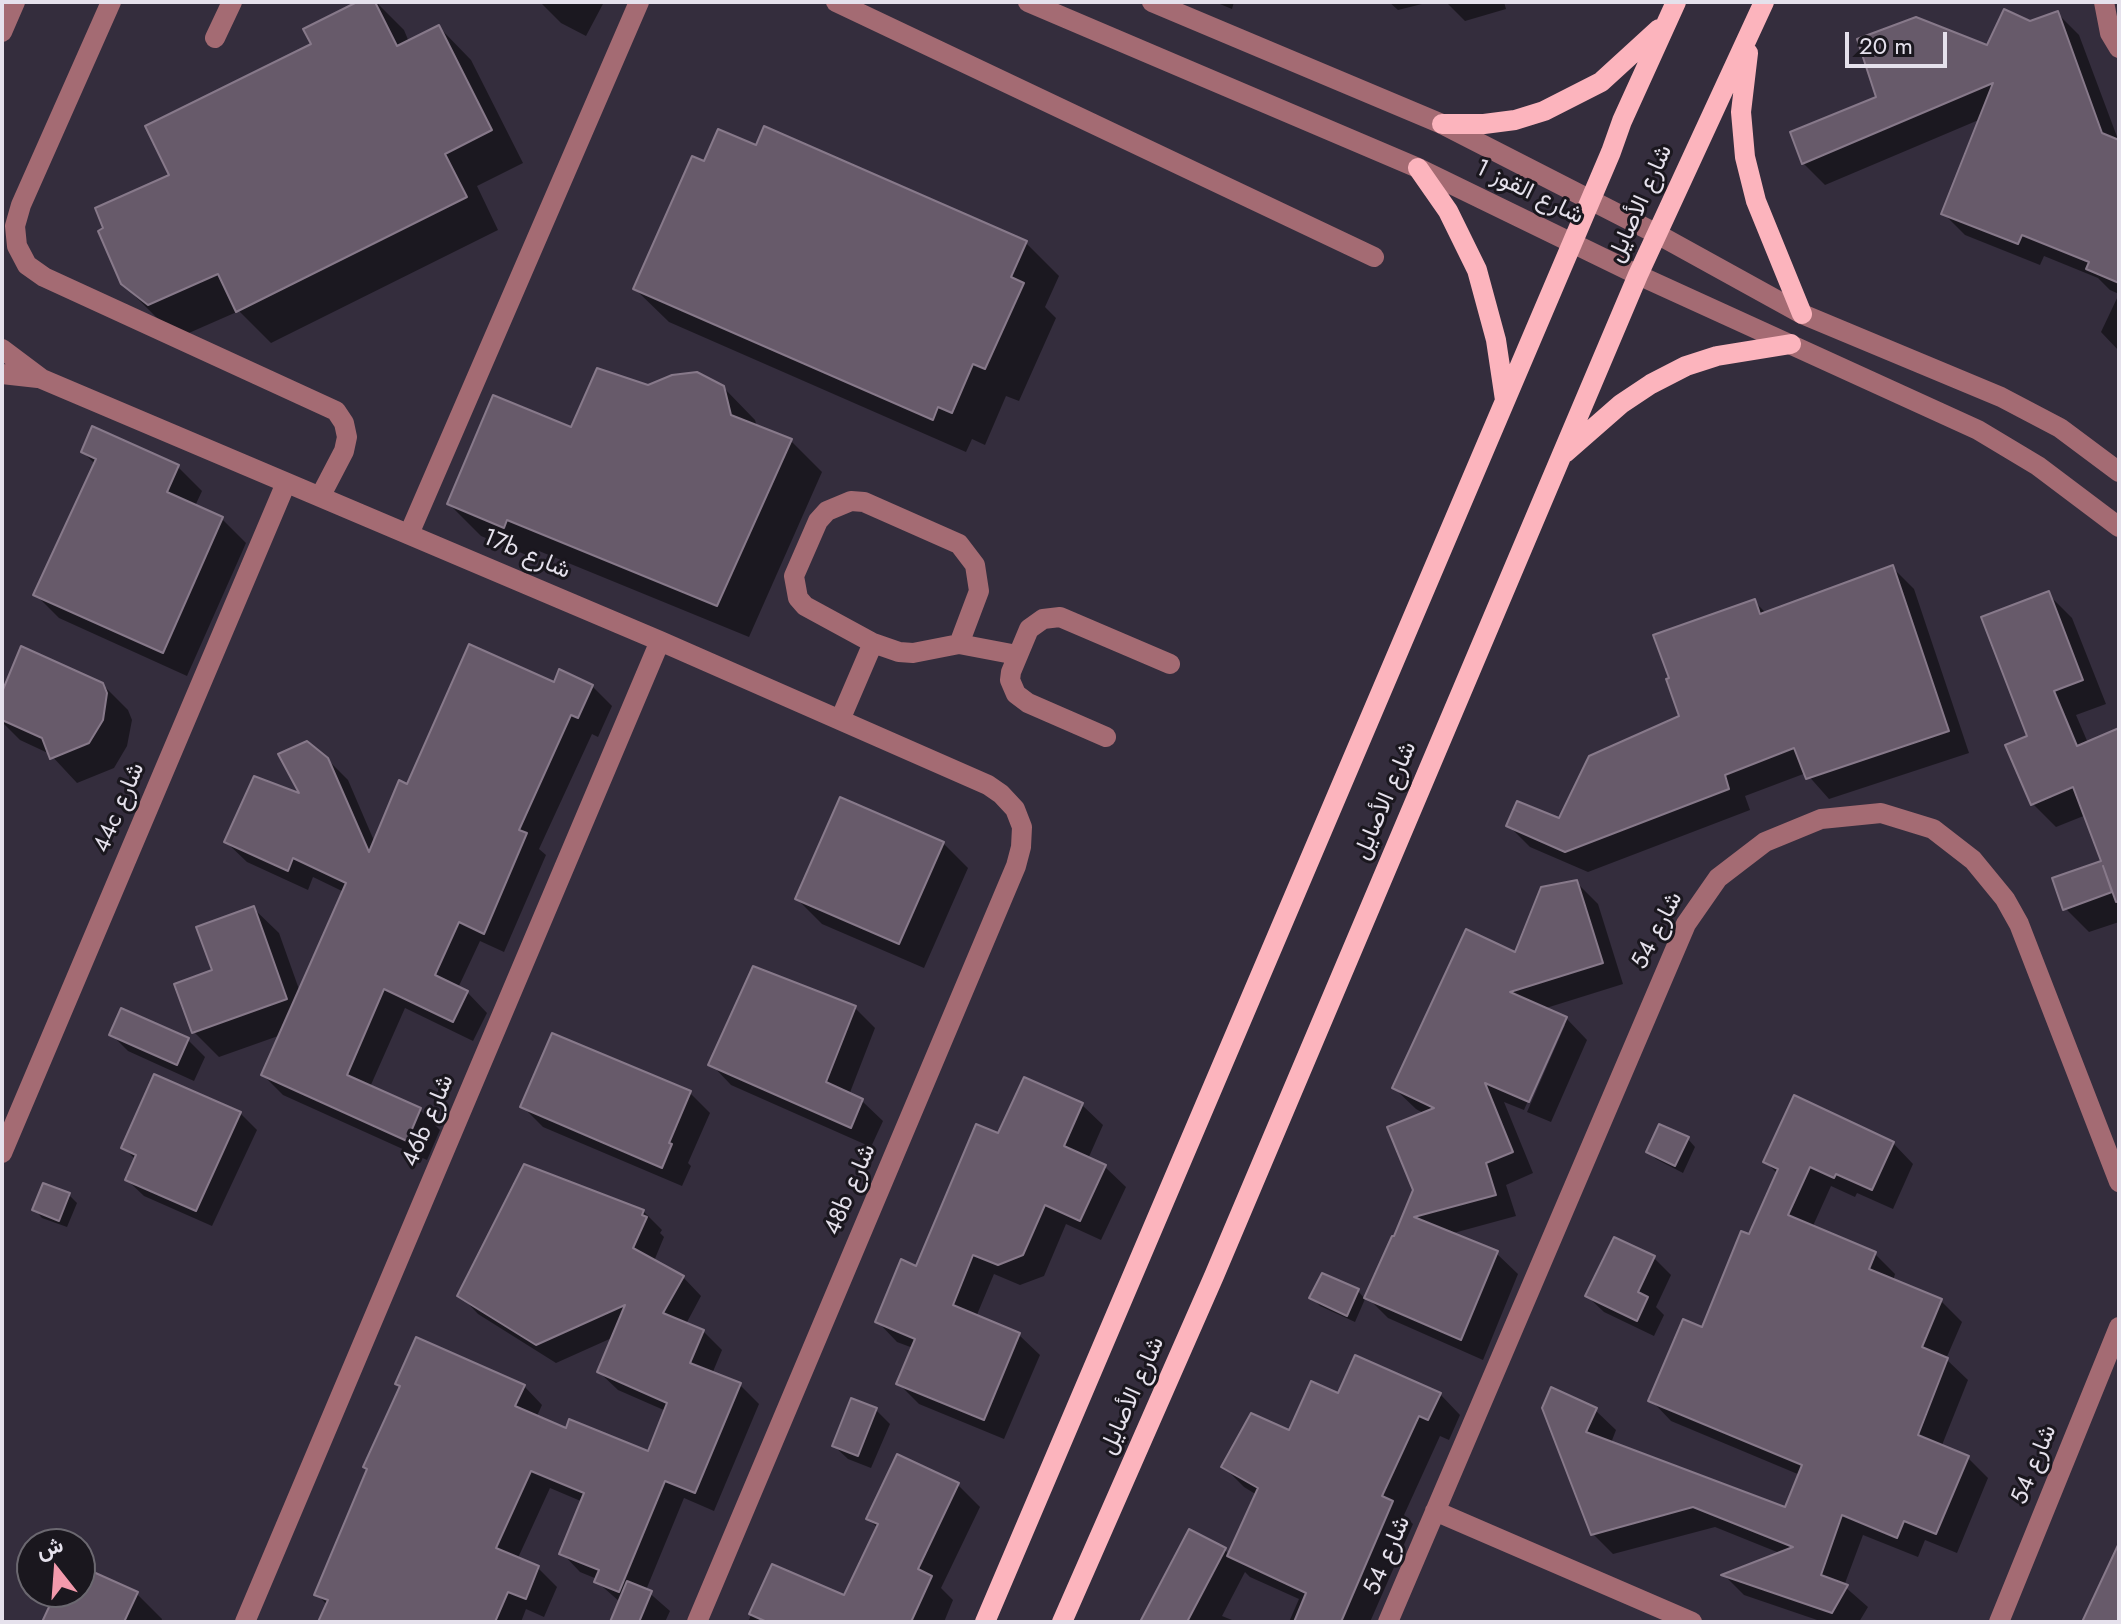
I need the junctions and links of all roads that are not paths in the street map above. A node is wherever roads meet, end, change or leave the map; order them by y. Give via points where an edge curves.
1 (15, 2) edge
2 (111, 2) edge
3 (232, 2) edge
4 (639, 2) edge
5 (836, 2) edge
6 (1028, 2) edge
7 (1152, 2) edge
8 (1764, 2) edge
9 (2104, 2) edge
10 (1672, 11) edge
11 (1756, 22) junction
12 (2, 32) edge
13 (215, 38) dead end
14 (2119, 48) edge
15 (1442, 124) junction
16 (1418, 168) junction
17 (1589, 199) junction
18 (1657, 234) junction
19 (1572, 243) junction
20 (1374, 257) dead end
21 (1638, 275) junction
22 (1802, 314) junction
23 (1791, 344) junction
24 (2, 349) edge
25 (2, 374) edge
26 (42, 379) junction
27 (1505, 400) junction
28 (1559, 458) junction
29 (2119, 472) edge
30 (286, 483) junction
31 (320, 497) junction
32 (2119, 527) edge
33 (409, 534) junction
34 (660, 641) junction
35 (873, 643) junction
36 (959, 644) junction
37 (1017, 655) junction
38 (1170, 664) dead end
39 (840, 720) junction
40 (1106, 737) dead end
41 (988, 785) joint
42 (2, 1153) edge
43 (2119, 1182) edge
44 (2119, 1327) edge
45 (1435, 1511) junction
46 (245, 1622) edge
47 (697, 1622) edge
48 (985, 1622) edge
49 (1062, 1622) edge
50 (1388, 1622) edge
51 (1692, 1622) edge
52 (1999, 1622) edge

1 - 12 street
2 - 31 street via 21,205 17,246 27,265 44,277 336,411 347,437
3 - 13 street
4 - 33 street
5 - 20 street
6 - 16 street, شارع القوز 1
7 - 15 street, شارع القوز 1
8 - 11 main road, شارع الأصايل
9 - 14 street
10 - 15 main road via 1601,82 1574,98 1515,120
10 - 17 main road, شارع الأصايل
11 - 18 main road, شارع الأصايل
11 - 22 main road via 1741,112 1745,157 1756,201
15 - 17 street, شارع القوز 1
16 - 19 street, شارع القوز 1
16 - 27 main road via 1448,211 1477,270
17 - 18 street, شارع القوز 1
17 - 19 main road, شارع الأصايل
18 - 21 main road, شارع الأصايل
18 - 22 street, شارع القوز 1
19 - 21 street, شارع القوز 1
19 - 27 main road, شارع الأصايل
21 - 23 street, شارع القوز 1
21 - 28 main road, شارع الأصايل
22 - 29 street, شارع القوز 1 via 2001,397 2060,428
23 - 28 main road via 1686,366 1621,404
23 - 32 street, شارع القوز 1 via 1978,430 2038,466
24 - 26 street, 17b شارع
25 - 26 street, 17b شارع
26 - 30 street, 17b شارع
27 - 48 main road, شارع الأصايل
28 - 49 main road, شارع الأصايل
30 - 31 street, 17b شارع
30 - 42 street, 44c شارع
31 - 33 street, 17b شارع
33 - 34 street, 17b شارع
34 - 39 street, 17b شارع
34 - 46 street, 46b شارع
35 - 36 street via 913,653
35 - 36 street via 805,606 794,587 797,565 818,521 851,501 877,506 948,536 968,553 979,591
35 - 39 street
36 - 37 street
37 - 38 street via 1035,623 1060,617
37 - 40 street via 1010,680 1021,700
39 - 41 street, 17b شارع
41 - 47 street, 48b شارع via 1015,809 1022,827 1016,866
43 - 45 street, شارع 54 via 2019,924 1973,860 1933,829 1881,813 1821,819 1765,842 1718,878 1686,924
44 - 52 street, شارع 54
45 - 50 street, شارع 54
45 - 51 street, شارع 54

